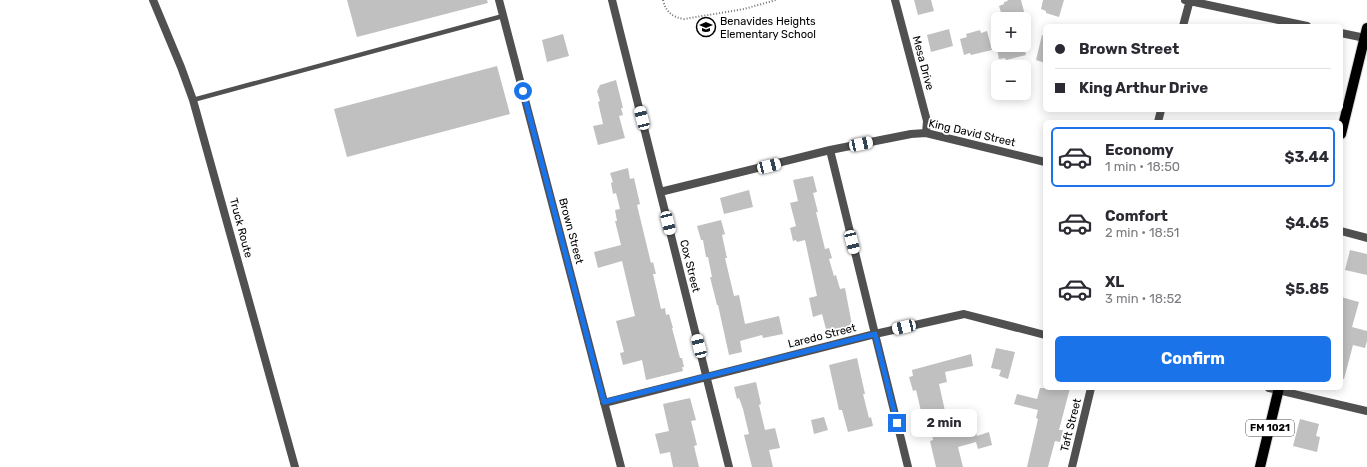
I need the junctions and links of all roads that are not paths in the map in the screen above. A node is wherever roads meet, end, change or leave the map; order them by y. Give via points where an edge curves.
1 (153, 0) edge
2 (499, 0) edge
3 (612, 0) edge
4 (895, 0) edge
5 (1188, 0) edge
6 (503, 16) junction
7 (1183, 24) edge
8 (1298, 24) edge
9 (1367, 28) edge
10 (1343, 33) edge
11 (1366, 38) edge
12 (192, 100) junction
13 (1343, 126) edge
14 (926, 133) junction
15 (830, 150) junction
16 (1043, 162) edge
17 (660, 192) junction
18 (1343, 232) edge
19 (1367, 238) edge
20 (875, 334) junction
21 (1043, 334) edge
22 (707, 376) junction
23 (1091, 390) edge
24 (1276, 390) edge
25 (1280, 390) edge
26 (604, 402) junction
27 (1367, 411) edge
28 (295, 467) edge
29 (621, 467) edge
30 (729, 467) edge
31 (908, 467) edge
32 (1072, 467) edge
33 (1260, 467) edge

1 - 12 street, Truck Route
2 - 6 street, Brown Street
3 - 17 street, Cox Street
4 - 14 street, Mesa Drive via 926,121
5 - 7 street
5 - 8 street
6 - 12 lane
6 - 26 street, Brown Street
9 - 11 main road
10 - 11 street
11 - 13 main road
12 - 28 street, Truck Route
14 - 15 street, King David Street
14 - 16 street, King David Street
15 - 17 street, King David Street
15 - 20 street
17 - 22 street, Cox Street
18 - 19 street
20 - 21 street, Laredo Street via 964,314
20 - 22 street, Laredo Street
20 - 31 street
22 - 26 street, Laredo Street
22 - 30 street, Cox Street
23 - 32 street, Taft Street
24 - 33 main road, FM 1021
25 - 27 street
26 - 29 street, Brown Street

